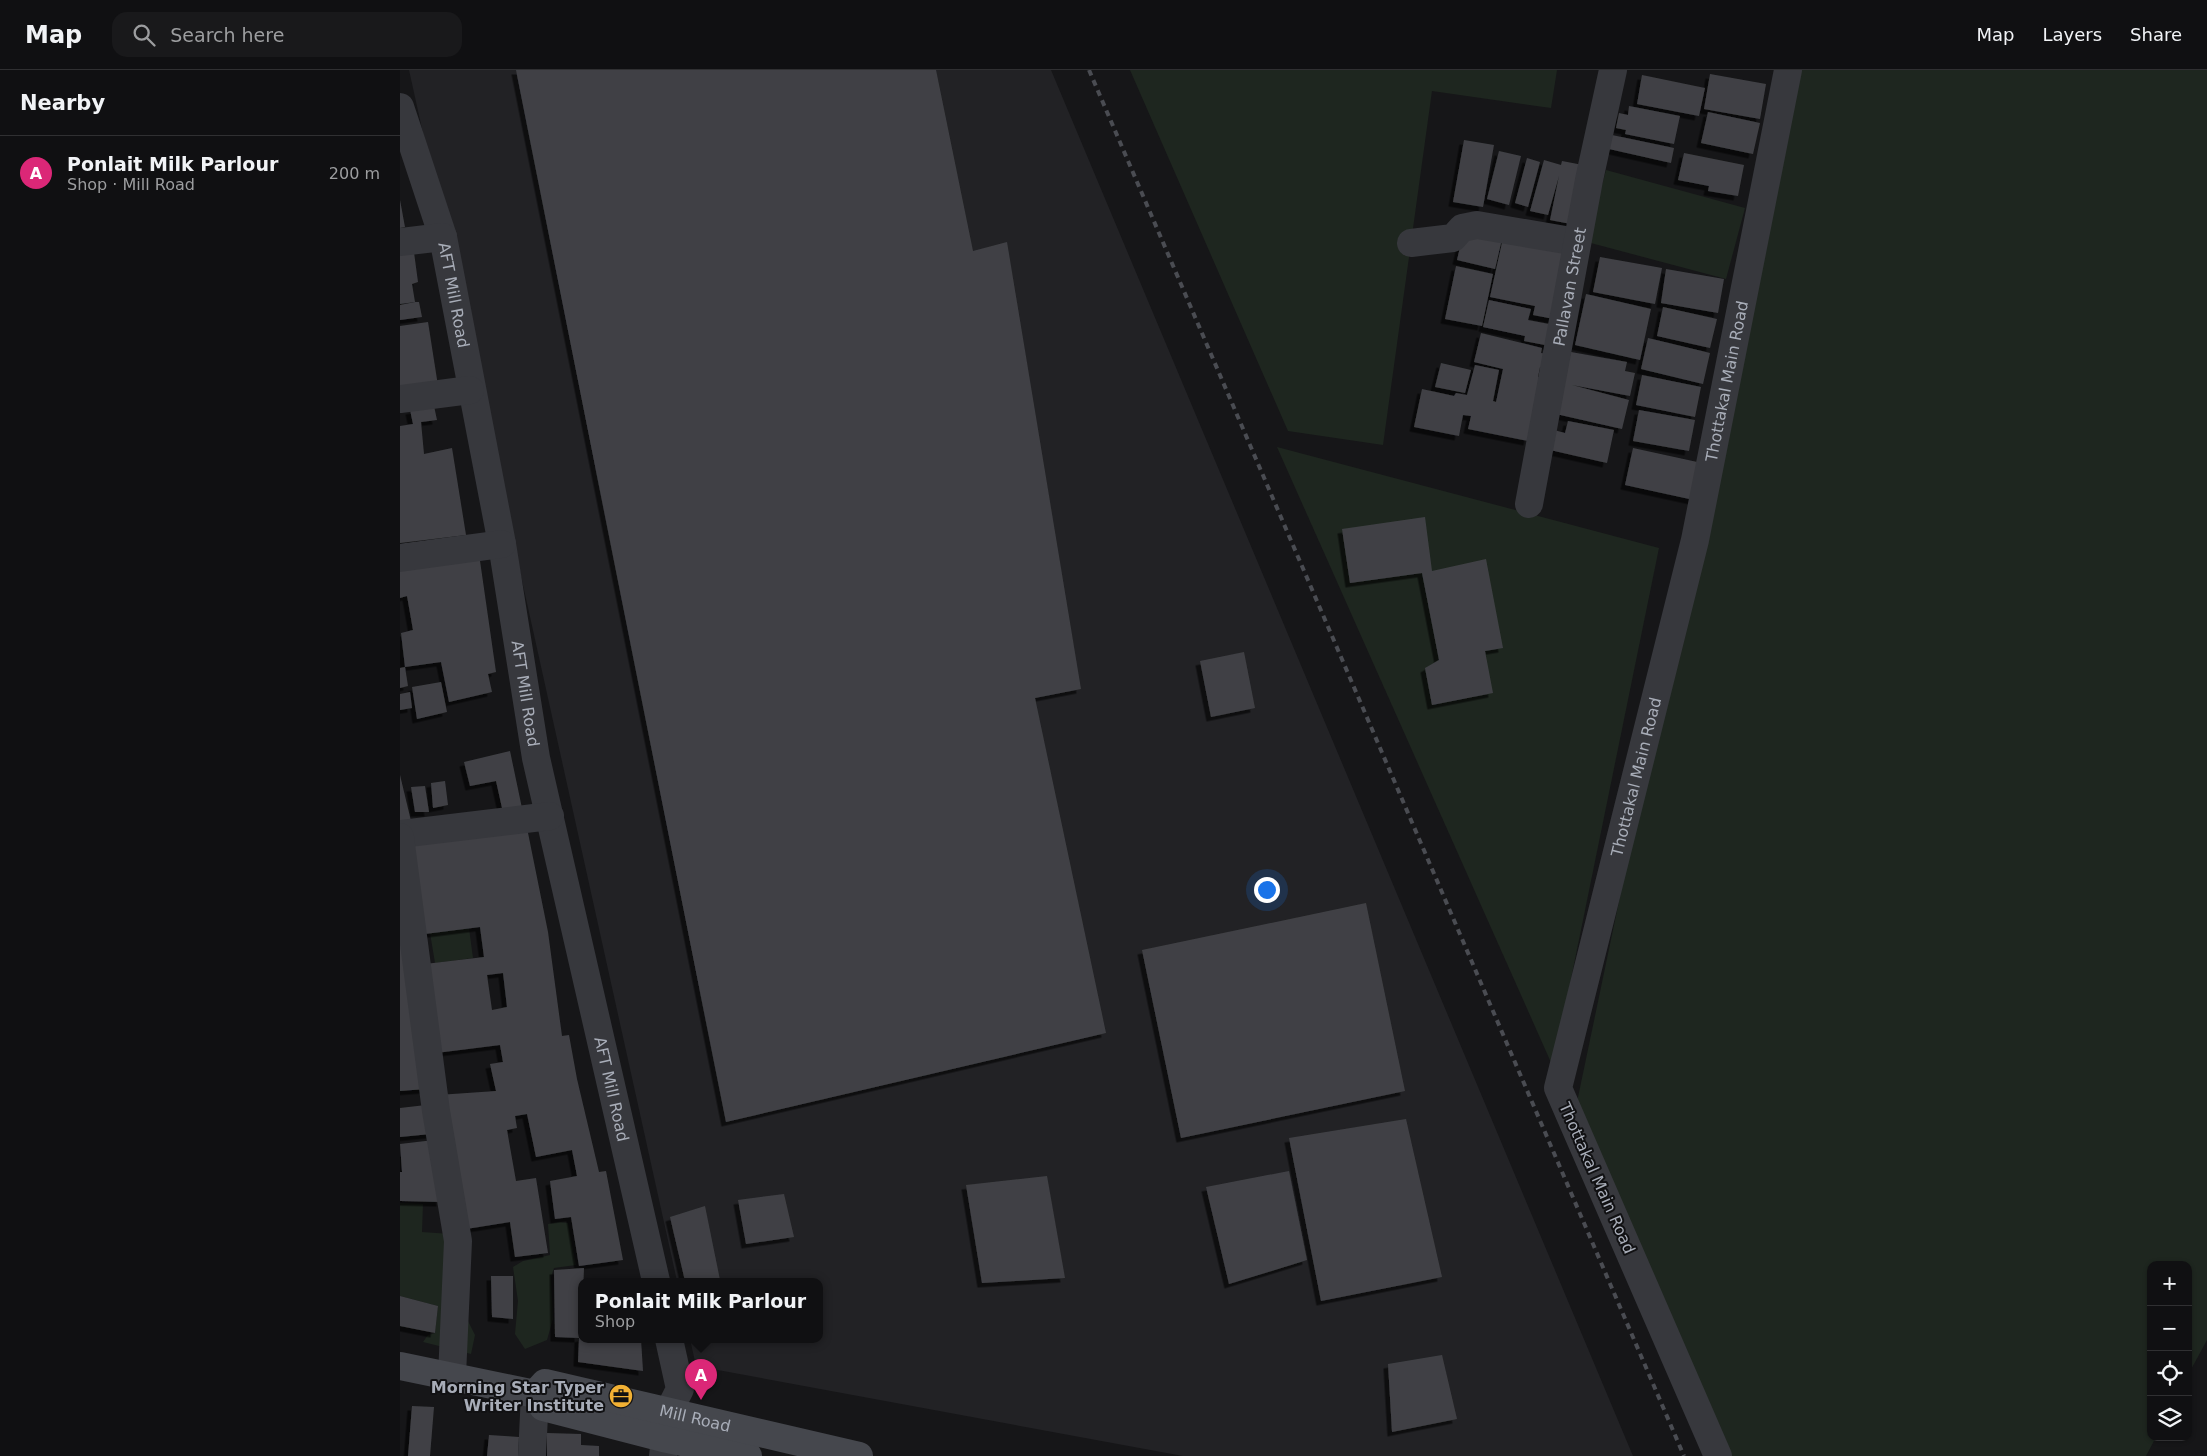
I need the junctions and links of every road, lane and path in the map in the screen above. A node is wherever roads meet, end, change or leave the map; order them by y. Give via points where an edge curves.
1 (1613, 70) edge
2 (1788, 70) edge
3 (400, 108) edge
4 (442, 237) junction
5 (400, 242) edge
6 (1411, 242) dead end
7 (1577, 242) junction
8 (470, 390) junction
9 (400, 399) edge
10 (1528, 504) dead end
11 (502, 544) junction
12 (400, 558) edge
13 (550, 816) junction
14 (400, 835) edge
15 (655, 1278) edge
16 (670, 1343) edge
17 (400, 1366) edge
18 (452, 1376) junction
19 (535, 1394) junction
20 (665, 1435) edge
21 (532, 1456) edge
22 (748, 1456) edge
23 (859, 1456) edge
24 (1718, 1456) edge

1 - 7 street, Pallavan Street
2 - 24 street, Thottakal Main Road via 1695,540 1558,1088
3 - 4 street, AFT Mill Road
4 - 5 street
4 - 8 street, AFT Mill Road
6 - 7 street via 1453,238 1462,228 1476,225
7 - 10 street, Pallavan Street
8 - 9 street
8 - 11 street, AFT Mill Road
11 - 12 street
11 - 13 street, AFT Mill Road via 536,758
13 - 14 street
13 - 15 street, AFT Mill Road
14 - 18 street via 436,1111 458,1241
16 - 20 street via 680,1389
17 - 18 main road
18 - 19 main road
19 - 20 main road, Mill Road via 544,1383
19 - 21 street
20 - 22 main road, Mill Road
20 - 23 main road, Mill Road

